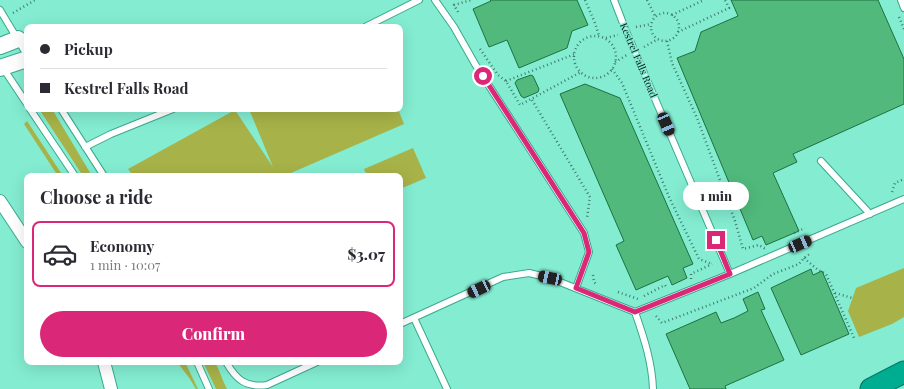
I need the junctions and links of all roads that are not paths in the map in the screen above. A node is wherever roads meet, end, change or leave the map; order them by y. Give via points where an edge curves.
1 (420, 0) edge
2 (435, 0) edge
3 (614, 0) edge
4 (901, 0) edge
5 (904, 8) edge
6 (0, 10) edge
7 (370, 24) edge
8 (18, 39) junction
9 (0, 46) edge
10 (24, 50) edge
11 (24, 60) edge
12 (1, 66) edge
13 (24, 100) edge
14 (32, 112) edge
15 (63, 112) edge
16 (166, 112) edge
17 (85, 146) junction
18 (821, 161) dead end
19 (73, 173) edge
20 (102, 173) edge
21 (904, 199) edge
22 (0, 201) edge
23 (870, 214) junction
24 (24, 237) edge
25 (730, 274) junction
26 (576, 288) junction
27 (635, 312) junction
28 (414, 318) junction
29 (403, 323) edge
30 (105, 365) edge
31 (198, 365) edge
32 (228, 365) edge
33 (310, 365) edge
34 (904, 372) edge
35 (112, 389) edge
36 (209, 389) edge
37 (447, 389) edge
38 (653, 389) edge
39 (871, 389) edge

1 - 7 lane
2 - 26 lane via 584,233 589,252
3 - 25 lane, Kestrel Falls Road
4 - 5 lane
6 - 8 lane
8 - 9 street
8 - 10 lane
11 - 12 street
12 - 13 lane
14 - 19 lane
15 - 17 lane
16 - 17 lane
17 - 20 lane
18 - 23 lane
21 - 23 lane
22 - 24 street
23 - 25 lane
25 - 27 lane
26 - 27 lane
26 - 28 lane via 529,273 503,278
27 - 38 lane via 653,372
28 - 29 lane
28 - 37 lane
30 - 35 street
31 - 36 lane
32 - 33 lane via 237,378 248,384 260,386
34 - 39 highway

